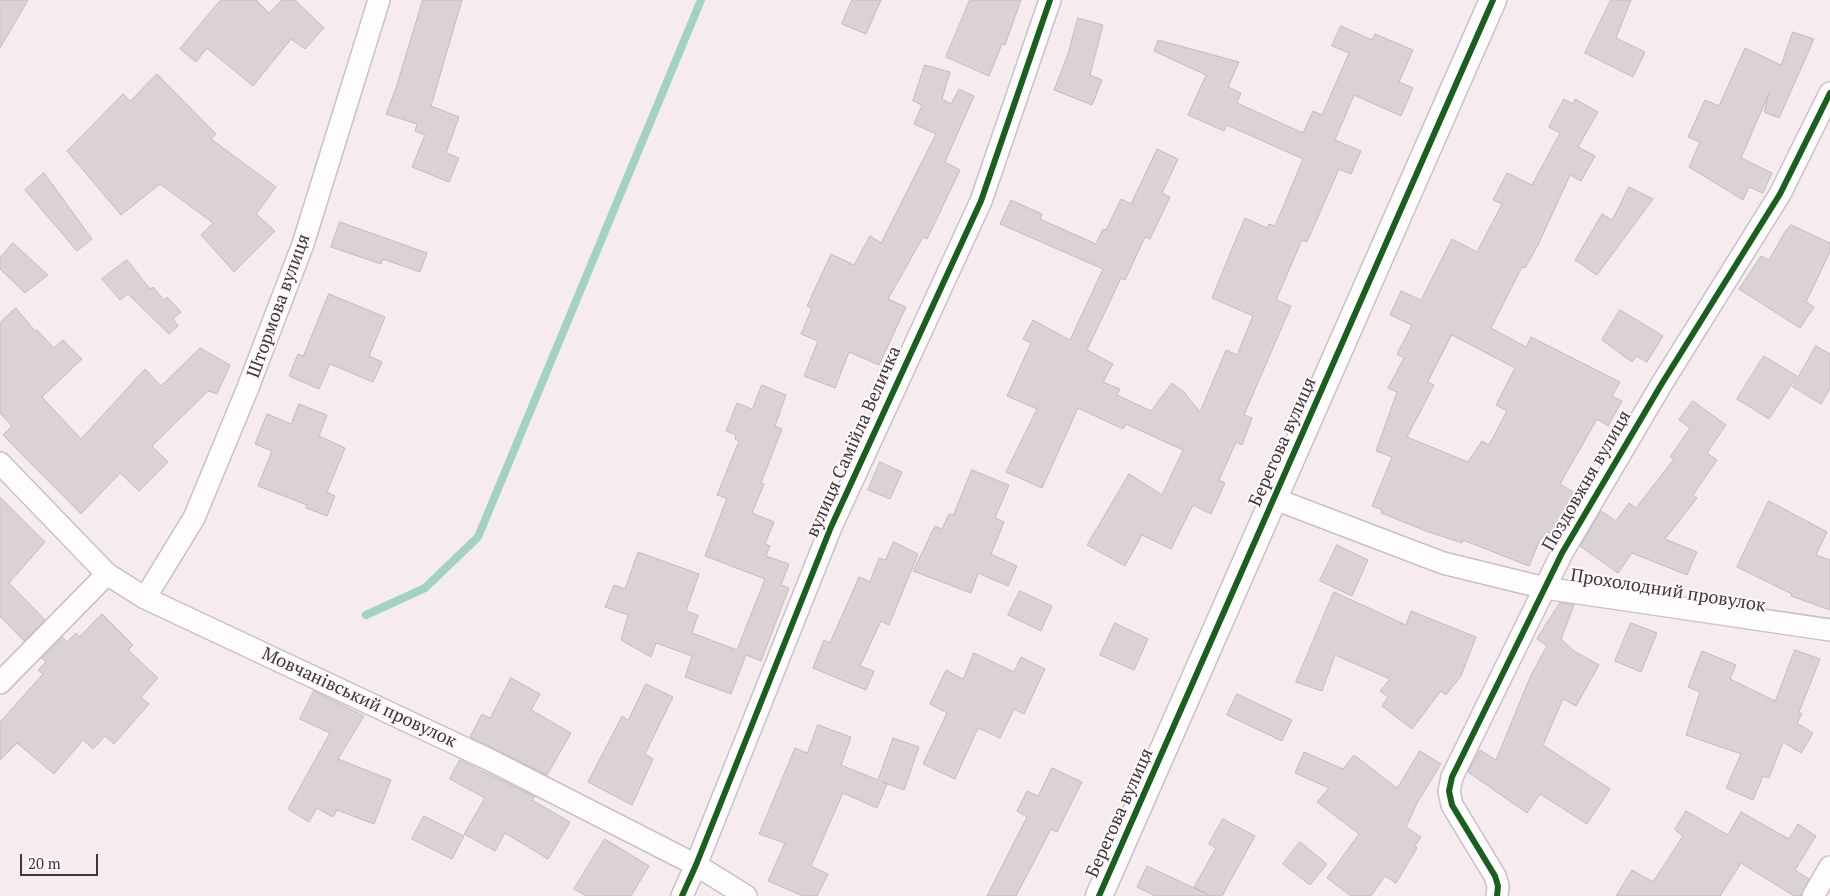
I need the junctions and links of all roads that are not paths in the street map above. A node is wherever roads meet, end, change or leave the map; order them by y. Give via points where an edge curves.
1 (379, 0) edge
2 (1050, 0) edge
3 (1493, 0) edge
4 (1830, 93) edge
5 (0, 463) edge
6 (1275, 499) junction
7 (107, 574) junction
8 (1545, 588) junction
9 (145, 598) junction
10 (1830, 630) edge
11 (0, 683) edge
12 (696, 865) junction
13 (1830, 867) edge
14 (682, 896) edge
15 (746, 896) edge
16 (1099, 896) edge
17 (1497, 896) edge
18 (1813, 896) edge

1 - 9 street, Штормова вулиця via 303,244 247,390 194,518
2 - 12 street, вулиця Самійла Величка via 981,201 831,528
3 - 6 street, Берегова вулиця
4 - 8 street, Поздовжня вулиця via 1780,194 1661,384 1562,553
5 - 7 street, Мовчанівський провулок
6 - 8 street, Прохолодний провулок via 1443,563
6 - 16 street, Берегова вулиця
7 - 9 street, Мовчанівський провулок
7 - 11 street
8 - 10 street, Прохолодний провулок
8 - 17 street, Поздовжня вулиця via 1452,777 1449,791 1452,805 1495,876
9 - 12 street, Мовчанівський провулок via 490,760
12 - 14 street, вулиця Самійла Величка
12 - 15 street, Мовчанівський провулок
13 - 18 street

